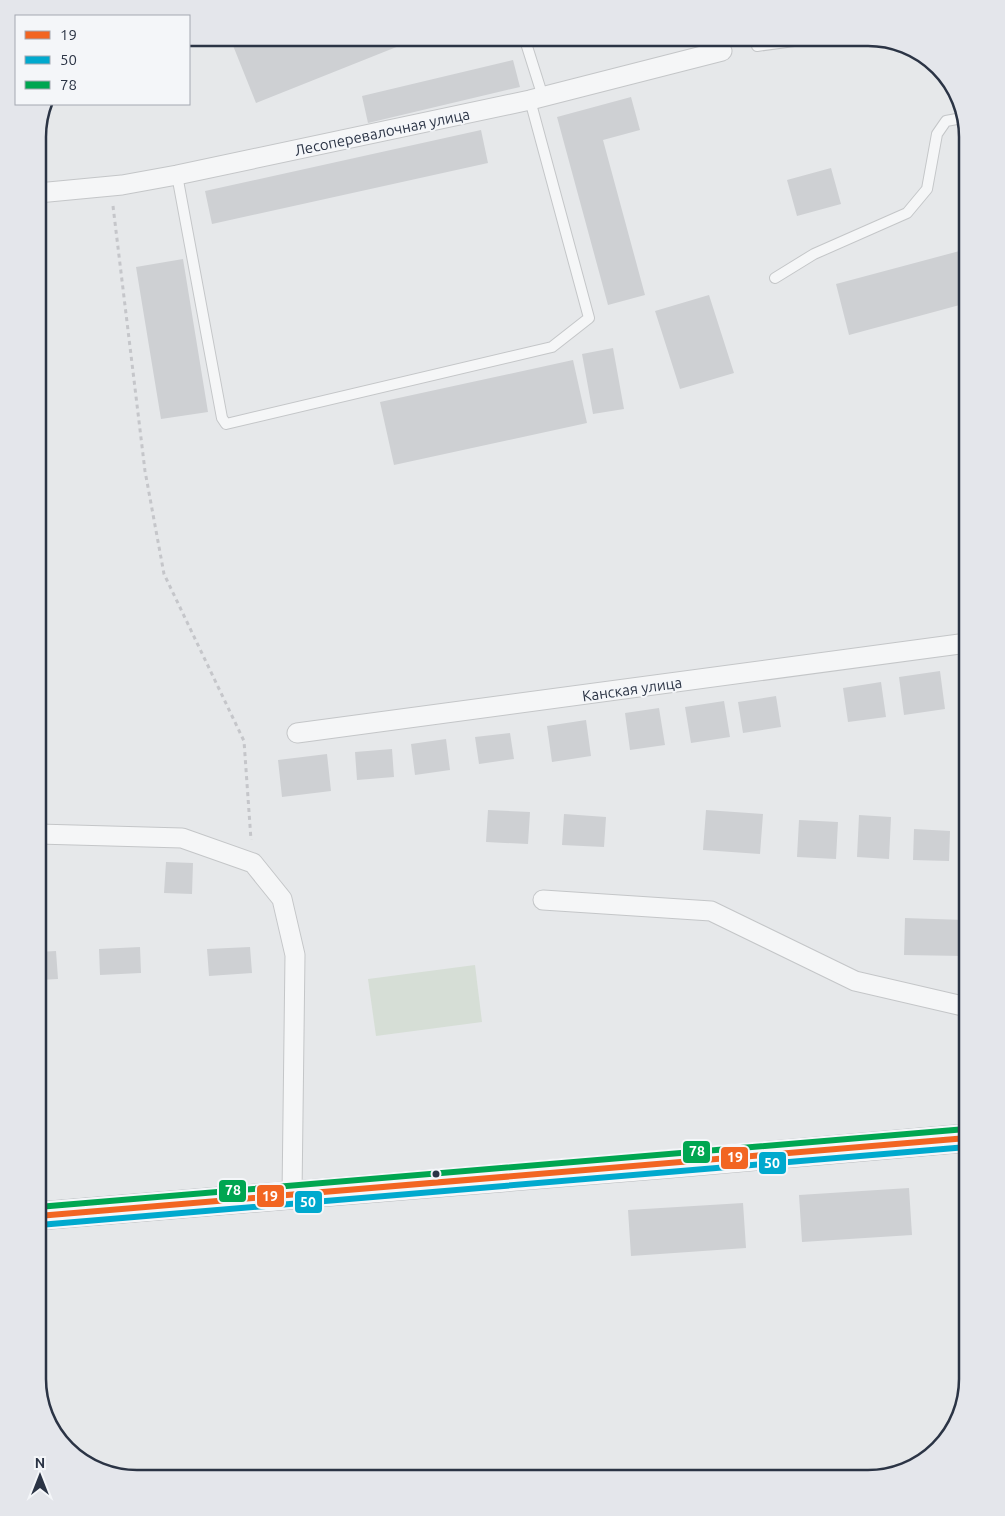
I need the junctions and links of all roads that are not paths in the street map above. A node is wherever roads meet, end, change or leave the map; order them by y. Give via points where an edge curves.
1 (526, 46) edge
2 (722, 52) dead end
3 (536, 98) junction
4 (957, 119) edge
5 (177, 176) junction
6 (46, 192) edge
7 (775, 278) dead end
8 (959, 644) edge
9 (297, 733) dead end
10 (46, 834) edge
11 (542, 900) dead end
12 (959, 1005) edge
13 (959, 1139) edge
14 (292, 1195) junction
15 (46, 1215) edge

1 - 3 lane
2 - 3 street, Лесоперевалочная улица
3 - 5 street, Лесоперевалочная улица
3 - 5 lane via 589,318 552,347 226,424 222,418
4 - 7 lane via 946,121 938,134 927,189 907,213 814,254
5 - 6 street, Лесоперевалочная улица
8 - 9 street, Канская улица
10 - 14 street via 182,838 252,863 282,899 295,954
11 - 12 street via 711,911 855,981
13 - 14 highway
14 - 15 highway

